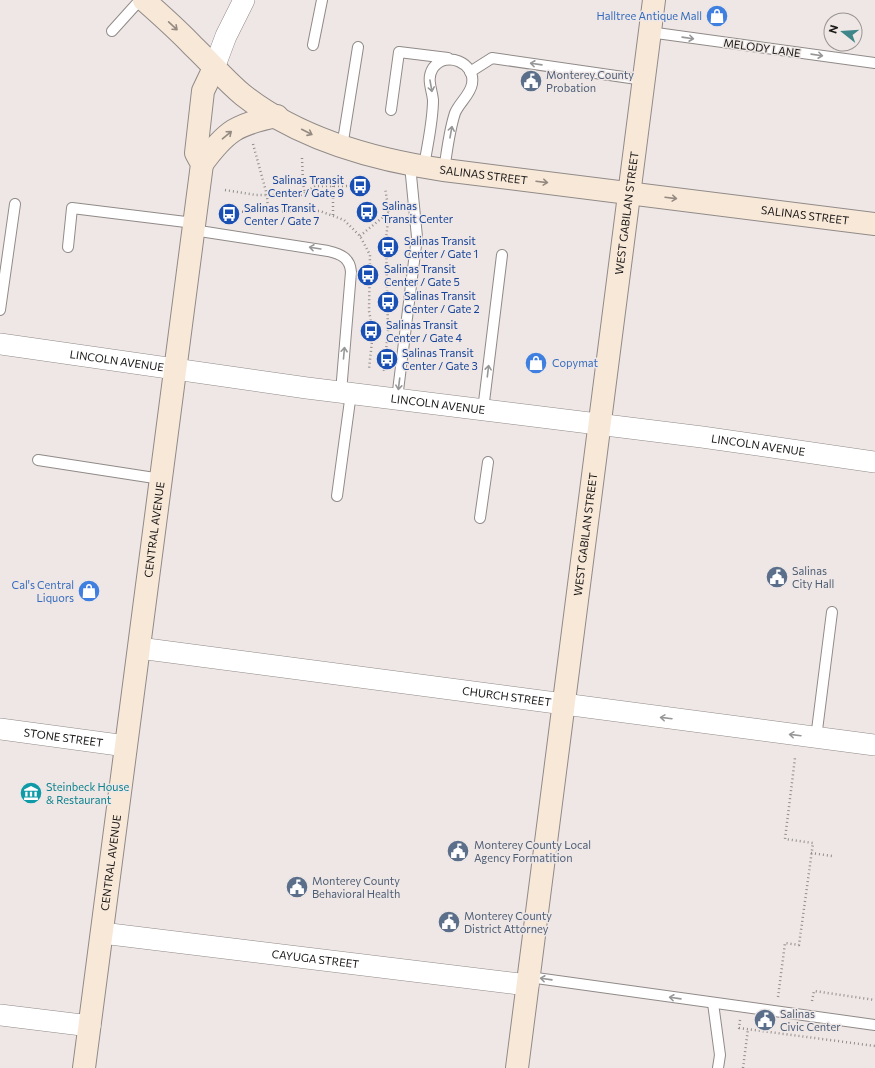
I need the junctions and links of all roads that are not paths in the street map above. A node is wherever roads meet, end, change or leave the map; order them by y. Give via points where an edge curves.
1 (140, 0) edge
2 (144, 0) edge
3 (244, 0) edge
4 (322, 0) edge
5 (654, 0) edge
6 (112, 31) dead end
7 (650, 32) junction
8 (313, 45) dead end
9 (358, 47) dead end
10 (453, 59) junction
11 (875, 63) edge
12 (214, 68) junction
13 (470, 72) junction
14 (644, 80) junction
15 (391, 110) dead end
16 (277, 116) junction
17 (342, 146) junction
18 (202, 164) junction
19 (426, 167) junction
20 (630, 192) junction
21 (15, 204) dead end
22 (875, 224) edge
23 (194, 226) junction
24 (68, 247) dead end
25 (502, 255) dead end
26 (0, 310) edge
27 (0, 344) edge
28 (174, 370) junction
29 (346, 393) junction
30 (397, 399) junction
31 (483, 410) junction
32 (600, 424) junction
33 (38, 460) dead end
34 (488, 462) dead end
35 (875, 462) edge
36 (161, 479) junction
37 (337, 496) dead end
38 (480, 518) dead end
39 (832, 612) dead end
40 (139, 648) junction
41 (563, 704) junction
42 (0, 730) edge
43 (816, 738) junction
44 (875, 745) edge
45 (126, 746) junction
46 (102, 934) junction
47 (529, 981) junction
48 (713, 1003) junction
49 (0, 1015) edge
50 (875, 1025) edge
51 (90, 1026) junction
52 (84, 1068) edge
53 (517, 1068) edge
54 (718, 1068) edge

1 - 6 lane
2 -> 12 street, SALINAS STREET
3 - 12 street, CENTRAL AVENUE
4 - 8 lane
5 - 7 street, WEST GABILAN STREET
7 -> 11 lane, MELODY LANE
7 - 14 street, WEST GABILAN STREET
9 - 17 lane
10 - 13 lane via 466,65
10 - 15 lane via 399,52
10 -> 19 lane via 439,63 430,74 433,103
12 - 16 street, SALINAS STREET via 244,95
12 - 18 street, CENTRAL AVENUE via 203,91 197,138 196,153
14 -> 13 lane via 492,58
19 -> 13 lane via 460,104 470,91
14 - 20 street, WEST GABILAN STREET
16 -> 17 street, SALINAS STREET via 315,136
18 -> 16 street via 215,146 235,128
17 - 19 street, SALINAS STREET via 363,154
18 - 23 street, CENTRAL AVENUE
19 -> 20 street, SALINAS STREET
19 -> 30 lane
20 -> 22 street, SALINAS STREET
20 - 32 street, WEST GABILAN STREET
21 - 26 lane
23 - 24 lane via 72,208
23 - 28 street, CENTRAL AVENUE
29 -> 23 lane via 351,272 347,259 328,251
31 -> 25 lane
27 - 28 street, LINCOLN AVENUE
28 - 29 street, LINCOLN AVENUE
28 - 36 street, CENTRAL AVENUE
29 - 30 street, LINCOLN AVENUE
29 - 37 lane
30 - 31 street, LINCOLN AVENUE
31 - 32 street, LINCOLN AVENUE
32 - 35 street, LINCOLN AVENUE
32 - 41 street, WEST GABILAN STREET
33 - 36 lane
34 - 38 lane
36 - 40 street, CENTRAL AVENUE
39 - 43 lane
40 - 41 street, CHURCH STREET
40 - 45 street, CENTRAL AVENUE
43 -> 41 street, CHURCH STREET
41 - 47 street, WEST GABILAN STREET
42 - 45 street, STONE STREET
43 - 44 street, CHURCH STREET
45 - 46 street, CENTRAL AVENUE
46 - 47 street, CAYUGA STREET
46 - 51 street, CENTRAL AVENUE
48 -> 47 lane
47 - 53 street, WEST GABILAN STREET
48 - 50 lane
48 - 54 lane via 720,1055
49 - 51 street
51 - 52 street, CENTRAL AVENUE

